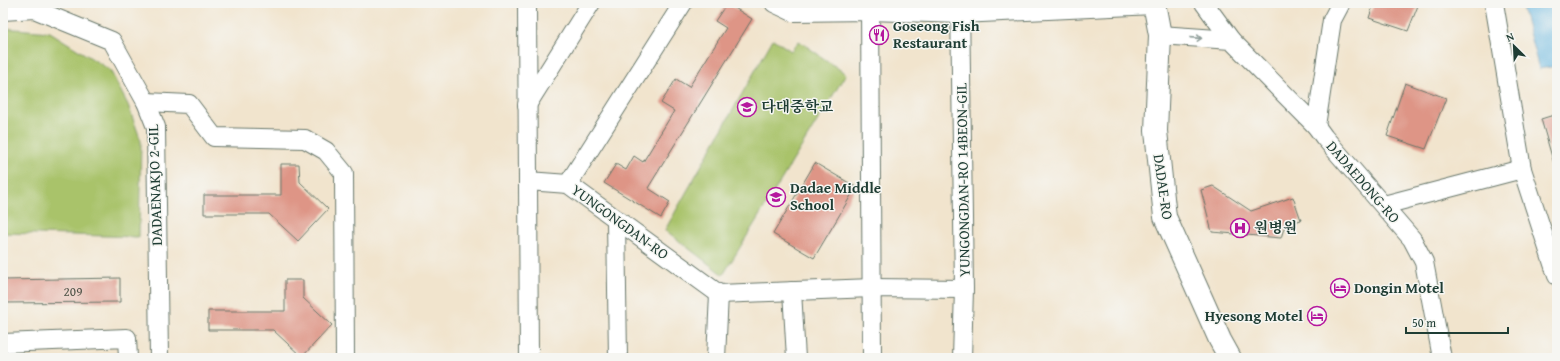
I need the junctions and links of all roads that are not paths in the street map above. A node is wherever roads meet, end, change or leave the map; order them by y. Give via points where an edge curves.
1 (527, 3) edge
2 (591, 3) edge
3 (683, 3) edge
4 (774, 3) edge
5 (1204, 3) edge
6 (1341, 3) edge
7 (1494, 3) edge
8 (1154, 4) edge
9 (870, 7) edge
10 (961, 8) edge
11 (3, 11) edge
12 (1160, 35) junction
13 (1232, 40) junction
14 (146, 102) junction
15 (527, 105) junction
16 (1316, 126) junction
17 (1522, 169) junction
18 (528, 181) junction
19 (568, 184) junction
20 (1384, 205) junction
21 (616, 219) junction
22 (1557, 276) edge
23 (872, 288) junction
24 (964, 289) junction
25 (792, 291) junction
26 (719, 294) junction
27 (3, 343) edge
28 (128, 358) edge
29 (159, 358) edge
30 (345, 358) edge
31 (529, 358) edge
32 (618, 358) edge
33 (716, 358) edge
34 (796, 358) edge
35 (872, 358) edge
36 (962, 358) edge
37 (1230, 358) edge
38 (1442, 358) edge

1 - 15 street
2 - 15 street
3 - 19 street
4 - 9 street via 793,12
5 - 13 street
6 - 16 street, DADAEDONG-RO via 1332,20
7 - 17 street
8 - 10 street
8 - 12 main road, DADAE-RO
9 - 10 street
9 - 23 street
10 - 24 street, YUNGONGDAN-RO 14BEON-GIL
11 - 14 street, DADAENAKJO 2-GIL via 34,9 112,40
12 -> 13 street
12 - 37 main road, DADAE-RO via 1156,131 1165,218
13 - 16 street
14 - 29 street, DADAENAKJO 2-GIL via 156,127
14 - 30 street via 189,104 214,136 305,139 326,151 344,173
15 - 18 street
16 - 20 street, DADAEDONG-RO
17 - 20 street
17 - 22 street
18 - 19 street, YUNGONGDAN-RO
18 - 31 street
19 - 21 street, YUNGONGDAN-RO
20 - 38 street, DADAEDONG-RO via 1412,240 1424,262
21 - 26 street, YUNGONGDAN-RO
21 - 32 street
23 - 24 street
23 - 25 street
23 - 35 street
24 - 36 street, YUNGONGDAN-RO 14BEON-GIL
25 - 26 street
25 - 34 street
26 - 33 street
27 - 28 street via 127,338

